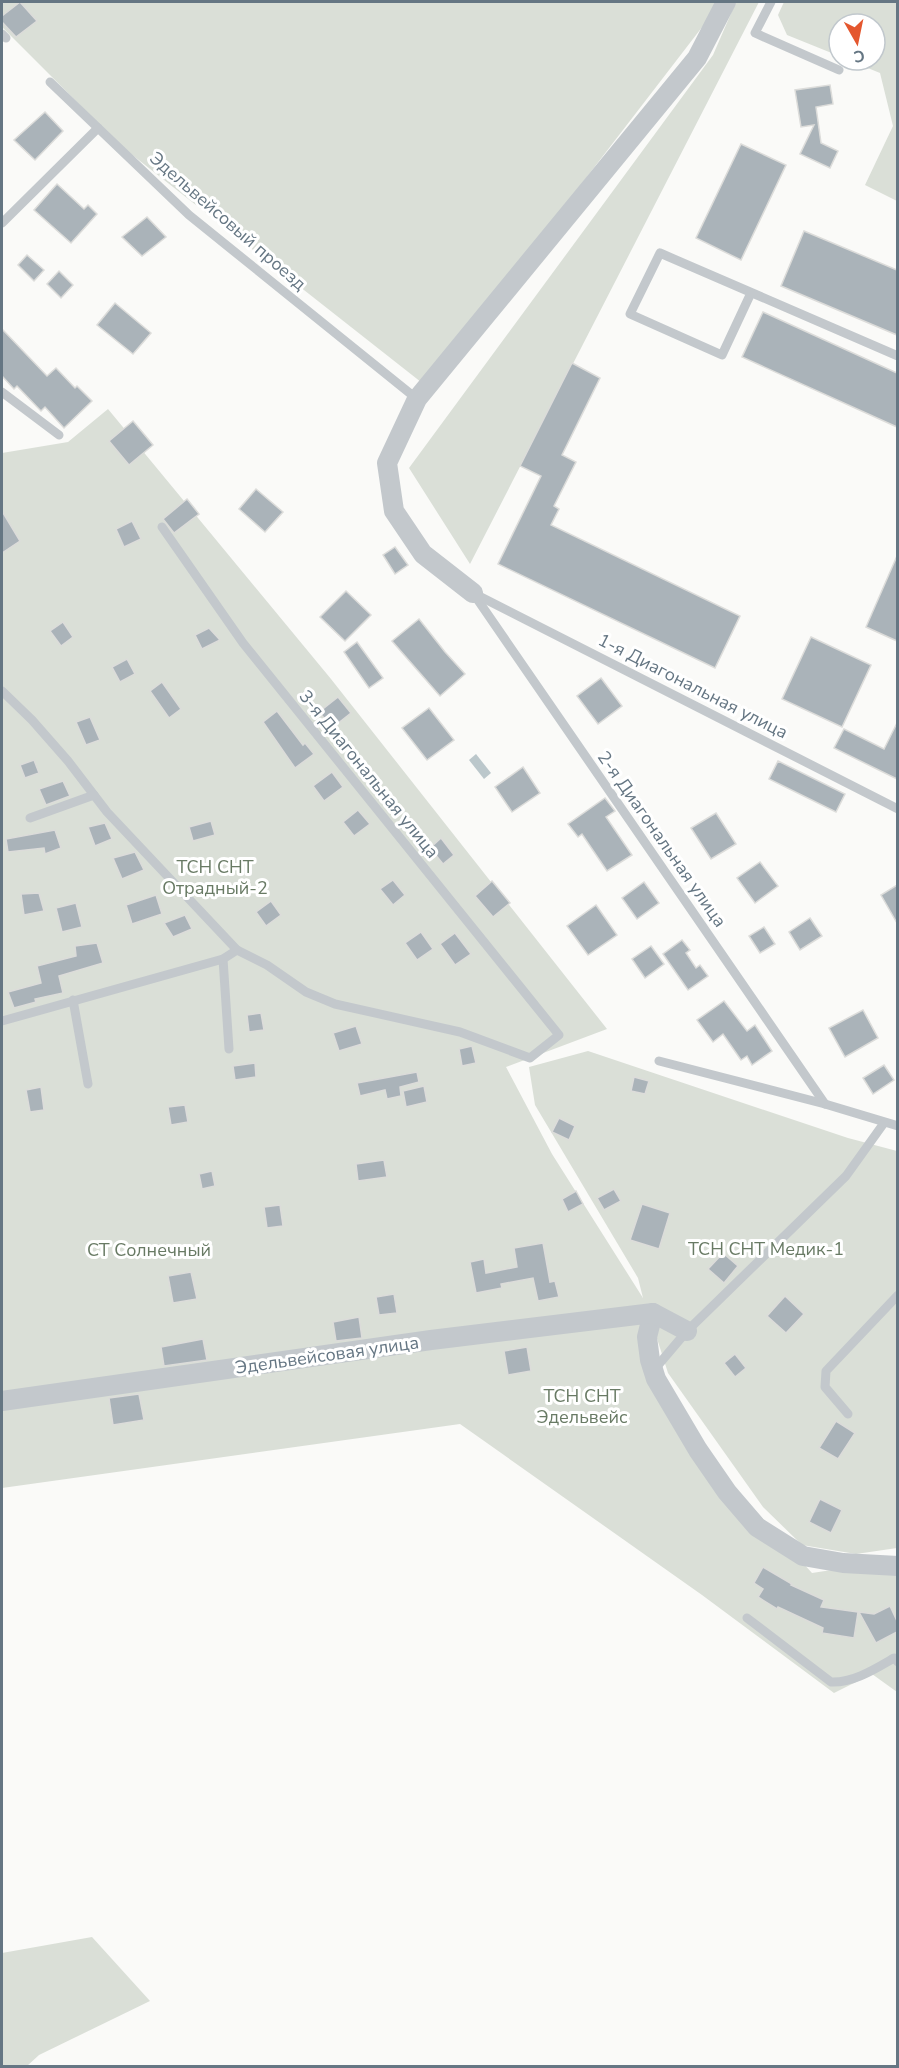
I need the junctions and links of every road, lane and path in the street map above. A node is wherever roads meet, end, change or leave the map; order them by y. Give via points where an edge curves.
1 (726, 2) edge
2 (771, 2) edge
3 (827, 65) edge
4 (50, 82) dead end
5 (98, 128) junction
6 (2, 223) edge
7 (751, 293) junction
8 (897, 356) edge
9 (2, 392) edge
10 (417, 399) junction
11 (59, 435) dead end
12 (162, 527) dead end
13 (473, 593) junction
14 (2, 691) edge
15 (94, 795) junction
16 (897, 809) edge
17 (30, 818) dead end
18 (237, 950) junction
19 (223, 959) junction
20 (73, 1000) junction
21 (2, 1021) edge
22 (229, 1050) dead end
23 (659, 1061) dead end
24 (88, 1084) dead end
25 (825, 1104) junction
26 (884, 1123) junction
27 (897, 1126) edge
28 (897, 1295) edge
29 (653, 1313) junction
30 (687, 1331) junction
31 (659, 1364) dead end
32 (2, 1401) edge
33 (848, 1414) dead end
34 (897, 1566) edge
35 (747, 1618) dead end
36 (897, 1662) edge

1 - 10 street via 697,58
2 - 3 lane via 755,33
4 - 5 lane, Эдельвейсовый проезд
5 - 6 lane
5 - 10 lane, Эдельвейсовый проезд via 189,215
7 - 7 lane via 660,253 630,314 722,355
7 - 8 lane
9 - 11 lane
10 - 13 street via 387,463 394,511 423,554
12 - 18 lane, 3-я Диагональная улица via 243,643 559,1035 531,1058 459,1032 335,1004 306,992
13 - 16 lane, 1-я Диагональная улица
13 - 25 lane, 2-я Диагональная улица
14 - 15 lane via 32,720
15 - 17 lane
15 - 18 lane
18 - 19 lane
19 - 20 lane
19 - 22 lane
20 - 21 lane
20 - 24 lane
23 - 25 lane
25 - 26 lane
26 - 27 lane
26 - 30 lane via 846,1176
28 - 33 lane via 826,1371 825,1387
29 - 30 street
29 - 32 street, Эдельвейсовая улица
29 - 34 street via 647,1337 656,1379 698,1450 757,1527 803,1556
30 - 31 lane
35 - 36 lane via 831,1682 841,1682 894,1658

